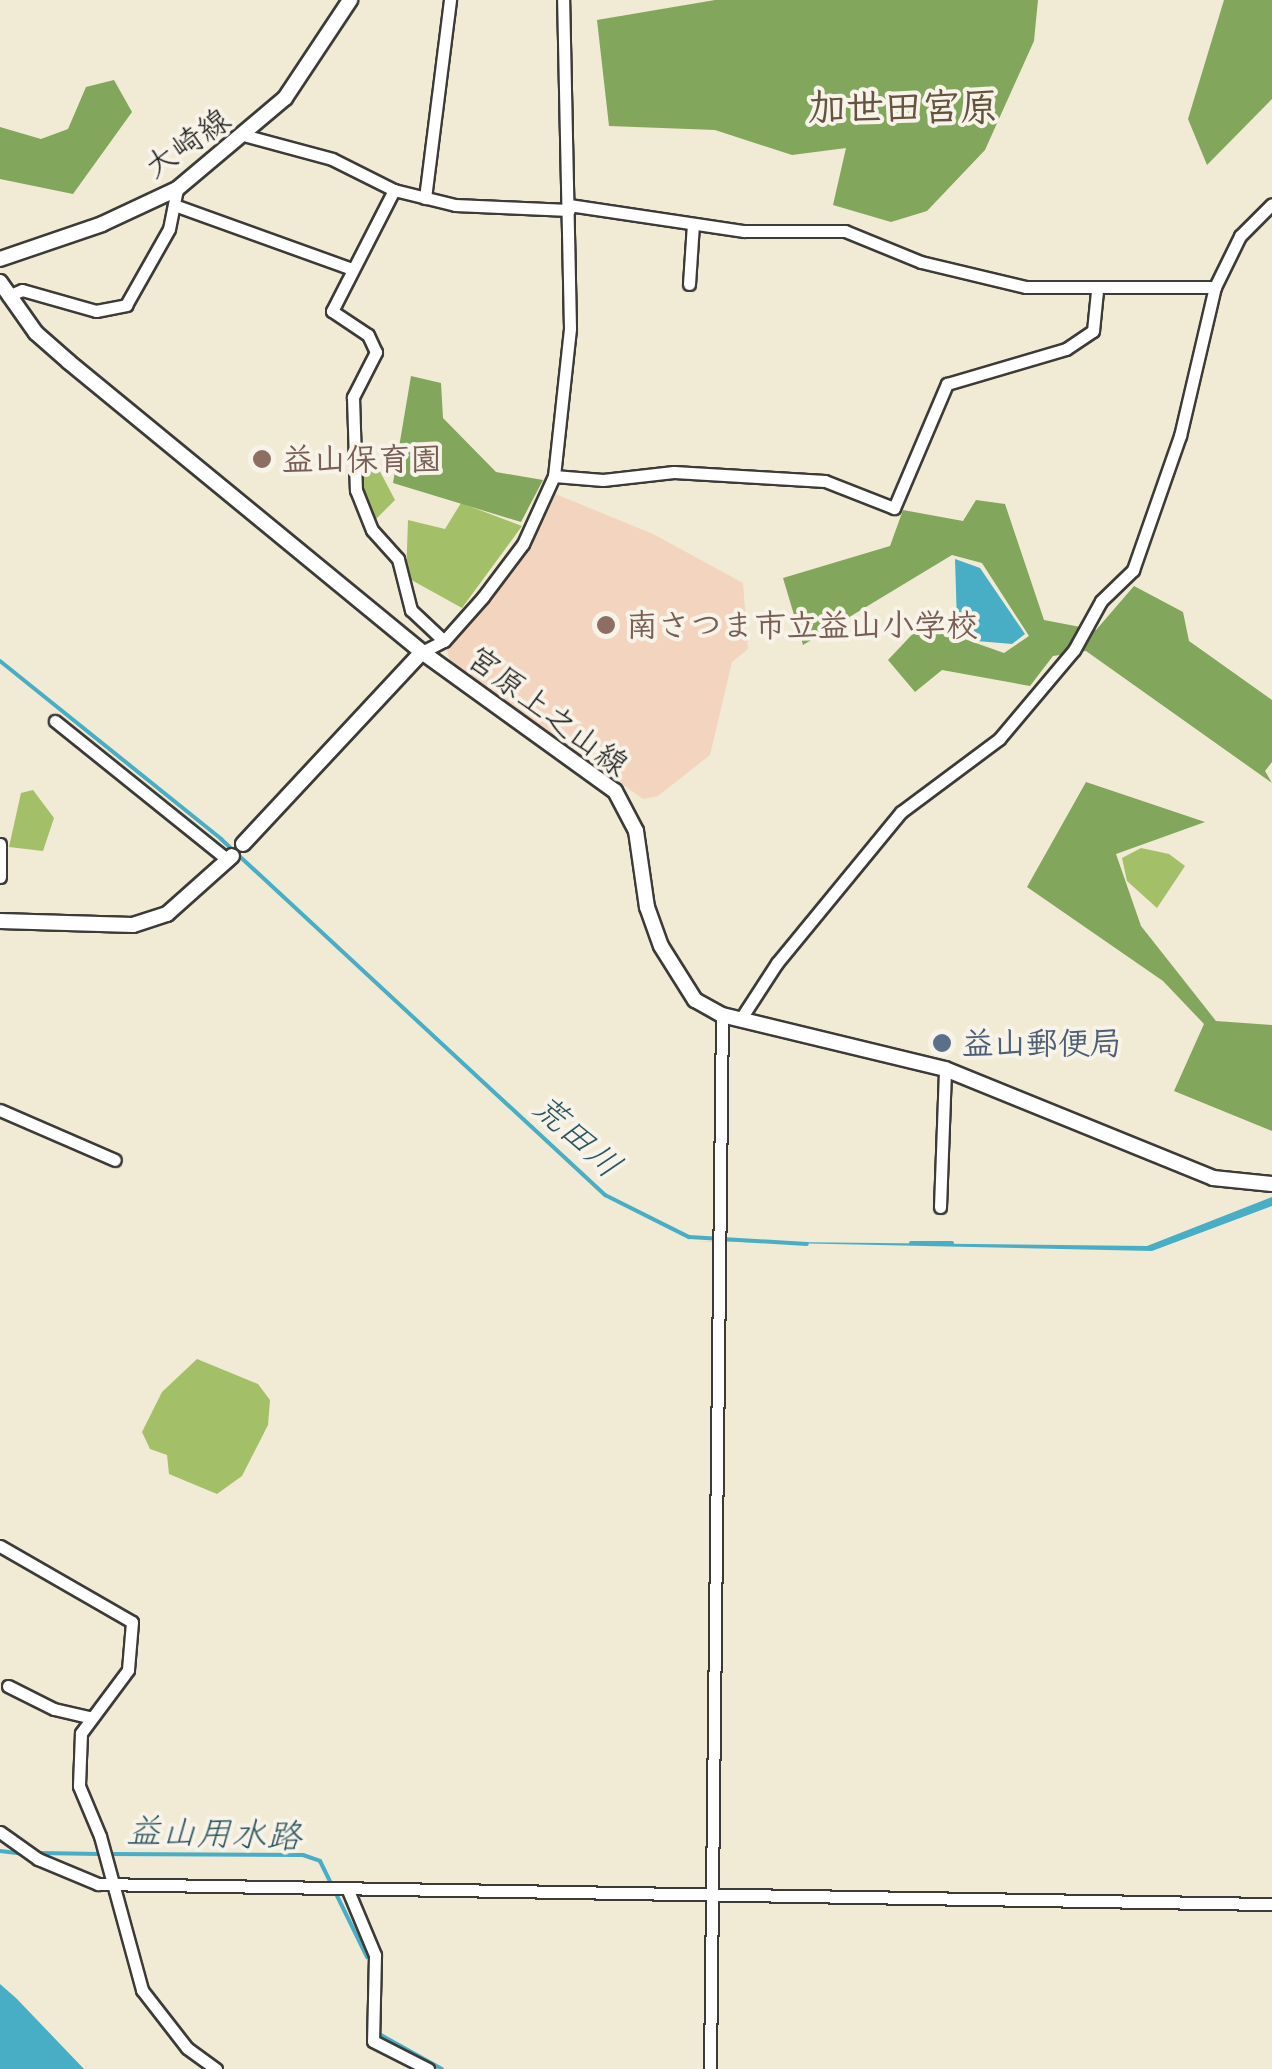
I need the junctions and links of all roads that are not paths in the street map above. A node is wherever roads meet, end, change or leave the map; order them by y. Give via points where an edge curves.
1 (350, 0) edge
2 (450, 0) edge
3 (563, 0) edge
4 (247, 136) junction
5 (176, 188) junction
6 (394, 190) junction
7 (426, 198) junction
8 (1272, 204) edge
9 (176, 206) junction
10 (569, 208) junction
11 (694, 224) junction
12 (0, 258) edge
13 (349, 268) junction
14 (0, 282) edge
15 (689, 284) dead end
16 (1215, 287) junction
17 (1097, 290) junction
18 (8, 296) junction
19 (554, 476) junction
20 (444, 641) junction
21 (422, 652) junction
22 (55, 721) dead end
23 (0, 844) edge
24 (244, 844) joint
25 (230, 858) junction
26 (0, 877) edge
27 (0, 920) edge
28 (722, 1015) junction
29 (740, 1020) junction
30 (945, 1070) junction
31 (0, 1110) edge
32 (115, 1160) dead end
33 (1272, 1184) edge
34 (940, 1207) dead end
35 (0, 1546) edge
36 (8, 1686) dead end
37 (90, 1717) junction
38 (0, 1832) edge
39 (109, 1884) junction
40 (347, 1888) junction
41 (708, 1894) junction
42 (1272, 1904) edge
43 (216, 2069) edge
44 (428, 2069) edge
45 (710, 2069) edge

1 - 4 street, 大崎線 via 310,68
2 - 7 street
3 - 10 street
4 - 5 street, 大崎線
4 - 6 street via 332,159
5 - 9 street
5 - 12 street, 大崎線 via 102,224
6 - 7 street
6 - 13 street
7 - 10 street
8 - 16 street via 1240,236
9 - 13 street
9 - 18 street via 126,306 96,311 22,290
10 - 11 street
10 - 19 street via 570,328
11 - 15 street
11 - 17 street via 845,232 981,279
13 - 20 street via 332,312 368,335 377,360 354,397 356,490 372,530 398,559 411,610
14 - 18 street, 宮原上之山線
16 - 17 street
16 - 29 street via 1180,436 1134,570 1088,617 1074,650 999,738 900,812 777,963
17 - 19 street via 1093,330 1066,349 947,384 894,508 824,481 674,472 603,480
18 - 21 street, 宮原上之山線 via 68,362
19 - 20 street via 522,544
20 - 21 street
21 - 24 street
21 - 28 street, 宮原上之山線 via 615,792 636,832 647,907 668,963 695,1000
22 - 25 street
23 - 26 street
24 - 25 street
25 - 27 street via 167,914 133,924
28 - 29 street, 宮原上之山線
28 - 41 street
29 - 30 street, 宮原上之山線
30 - 33 street, 宮原上之山線 via 1158,1160 1238,1184
30 - 34 street
31 - 32 street
35 - 37 street via 132,1622 128,1670
36 - 37 street via 54,1709
37 - 39 street via 76,1767
38 - 39 street via 38,1859
39 - 40 street
39 - 43 street via 142,1990 187,2048
40 - 41 street
40 - 44 street via 375,1956 373,2041
41 - 42 street
41 - 45 street

